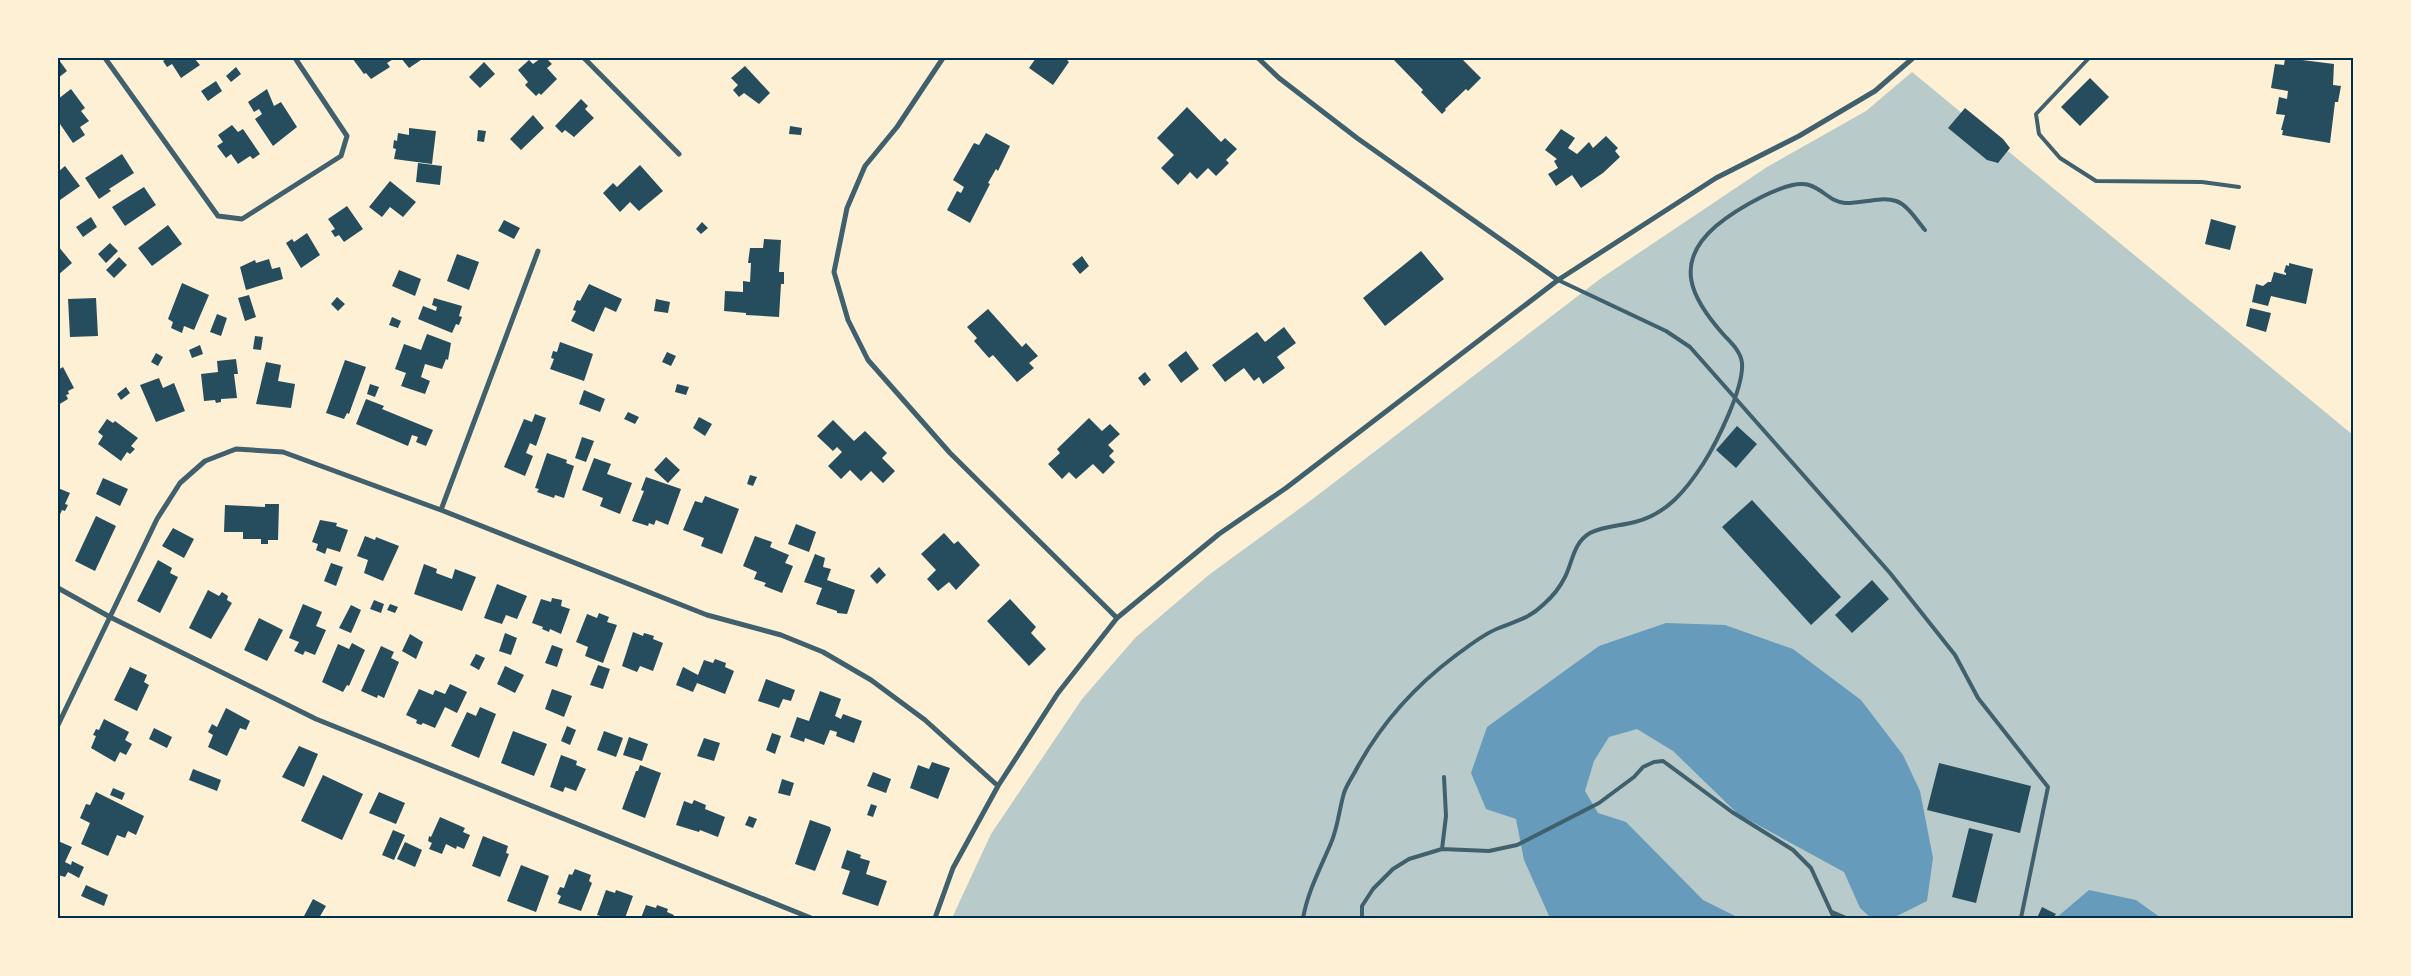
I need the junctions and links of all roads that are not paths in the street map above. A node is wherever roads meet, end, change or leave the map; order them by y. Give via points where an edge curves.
1 (105, 58) edge
2 (295, 58) edge
3 (584, 58) edge
4 (944, 58) edge
5 (1258, 58) edge
6 (1913, 58) edge
7 (2089, 58) edge
8 (679, 154) dead end
9 (2240, 187) dead end
10 (1925, 230) dead end
11 (538, 251) dead end
12 (1558, 280) junction
13 (1735, 395) junction
14 (441, 510) junction
15 (58, 588) edge
16 (110, 617) junction
17 (1117, 618) junction
18 (58, 725) edge
19 (1444, 777) dead end
20 (998, 786) junction
21 (1442, 849) junction
22 (1832, 912) junction
23 (811, 918) edge
24 (935, 918) edge
25 (1303, 918) edge
26 (1362, 918) edge
27 (1834, 918) edge
28 (1846, 918) edge
29 (2020, 918) edge

1 - 2 street via 218,216 242,219 341,156 347,136
3 - 8 street
4 - 17 street via 897,127 865,166 847,208 834,272 848,320 868,360 950,453
5 - 12 street via 1357,138
6 - 12 street via 1875,91 1799,136 1716,178
7 - 9 lane via 2036,114 2039,134 2060,158 2096,181 2202,182
10 - 13 lane via 1896,201 1835,202 1810,185 1796,184 1765,196 1719,224 1698,246 1691,282 1704,314 1739,353 1742,363
11 - 14 street
12 - 13 lane via 1680,338
12 - 17 street via 1286,488 1219,534
13 - 25 lane via 1726,423 1704,462 1672,503 1636,522 1591,533 1581,540 1563,580 1548,601 1523,620 1497,628 1454,658 1386,721 1344,792 1337,827 1306,902
13 - 29 lane via 1925,615 1956,655 1978,698 2048,787
14 - 16 street via 282,452 236,449 206,461 180,483 157,519
14 - 20 street via 707,615 781,635 823,652 871,680 910,709
15 - 16 street
16 - 18 street
16 - 23 street via 316,719
17 - 20 street via 1058,693
19 - 21 lane via 1446,816
20 - 24 street via 953,868
21 - 22 lane via 1489,851 1517,845 1599,803 1643,767 1663,761 1732,812 1793,850 1811,868
21 - 26 lane via 1409,859 1393,869 1362,906
22 - 27 lane
22 - 28 lane

